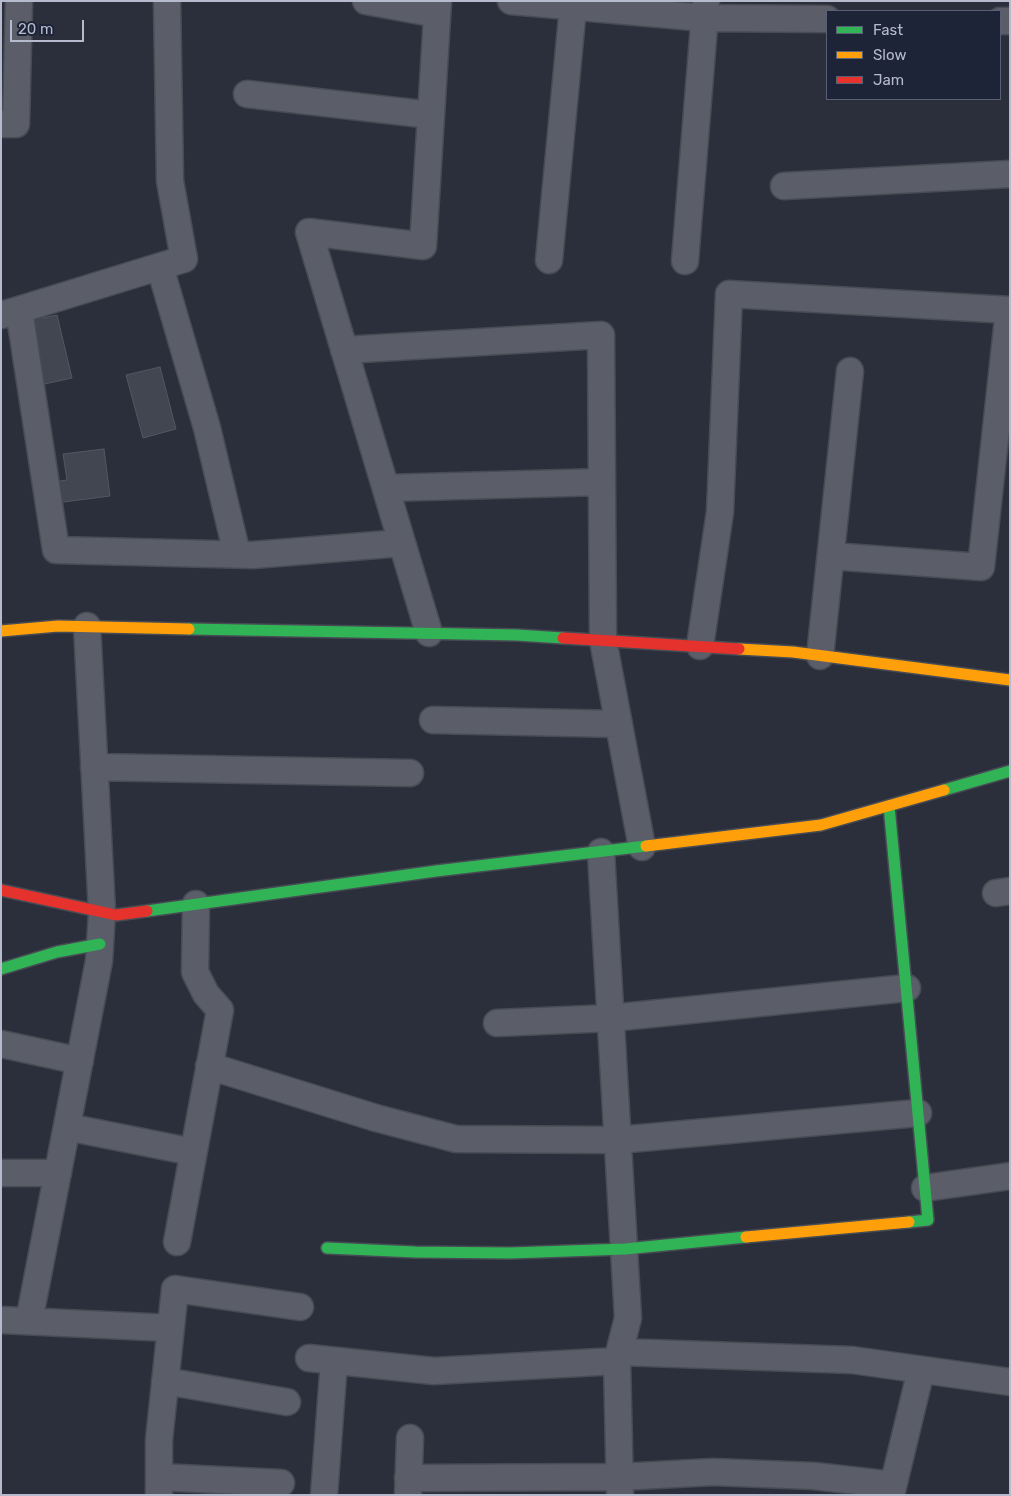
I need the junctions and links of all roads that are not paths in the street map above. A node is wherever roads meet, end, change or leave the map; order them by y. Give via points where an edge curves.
1 (19, 1) edge
2 (167, 1) edge
3 (366, 1) edge
4 (511, 1) edge
5 (517, 2) edge
6 (574, 7) junction
7 (438, 8) edge
8 (705, 10) edge
9 (826, 19) edge
10 (247, 94) dead end
11 (431, 115) junction
12 (1, 124) edge
13 (1010, 174) edge
14 (784, 186) dead end
15 (549, 260) dead end
16 (685, 262) dead end
17 (160, 267) junction
18 (1009, 310) edge
19 (10, 313) edge
20 (344, 350) junction
21 (850, 371) dead end
22 (602, 482) junction
23 (386, 488) junction
24 (402, 543) junction
25 (237, 554) junction
26 (831, 556) junction
27 (87, 626) junction
28 (1, 631) edge
29 (430, 633) junction
30 (603, 640) junction
31 (700, 646) junction
32 (820, 656) junction
33 (1010, 680) edge
34 (433, 720) dead end
35 (618, 724) junction
36 (94, 766) junction
37 (1010, 772) edge
38 (410, 773) dead end
39 (890, 806) junction
40 (642, 846) junction
41 (601, 852) junction
42 (1, 890) edge
43 (196, 904) junction
44 (102, 912) junction
45 (100, 944) junction
46 (1, 968) edge
47 (906, 988) junction
48 (611, 1018) junction
49 (497, 1023) dead end
50 (1, 1044) edge
51 (80, 1061) junction
52 (209, 1066) junction
53 (918, 1113) junction
54 (67, 1127) junction
55 (618, 1140) junction
56 (193, 1152) junction
57 (1, 1173) edge
58 (58, 1173) junction
59 (1010, 1176) edge
60 (925, 1188) junction
61 (177, 1242) dead end
62 (327, 1248) dead end
63 (624, 1249) junction
64 (300, 1307) dead end
65 (1, 1320) edge
66 (29, 1321) junction
67 (170, 1328) junction
68 (618, 1357) junction
69 (921, 1370) junction
70 (165, 1381) junction
71 (1010, 1382) edge
72 (287, 1402) dead end
73 (410, 1438) dead end
74 (281, 1483) dead end
75 (159, 1486) edge
76 (408, 1486) edge
77 (620, 1486) edge
78 (892, 1490) edge
79 (324, 1495) edge

1 - 12 street via 16,124
2 - 17 street via 170,181 184,259
3 - 7 street
4 - 5 street
5 - 6 street
6 - 8 street
6 - 15 street
7 - 11 street
8 - 9 street
8 - 16 street
10 - 11 street
11 - 20 street via 422,246 309,232
13 - 14 street
17 - 19 street
17 - 25 street via 206,428
18 - 26 street via 981,567
18 - 31 street via 729,294 720,512
19 - 25 street via 56,550
20 - 22 street via 601,335
20 - 23 street
21 - 26 street
22 - 23 street
22 - 30 street
23 - 24 street
24 - 25 street
24 - 29 street
26 - 32 street
27 - 28 street
27 - 29 street
27 - 36 street
29 - 30 street
30 - 31 street
30 - 35 street
31 - 32 street
32 - 33 street
34 - 35 street
35 - 40 street
36 - 38 street
36 - 44 street
37 - 39 street
39 - 40 street via 821,825
39 - 47 street
40 - 41 street
41 - 43 street
41 - 48 street
42 - 44 street
43 - 44 street via 116,915
43 - 52 street via 196,972 206,994 220,1010
44 - 45 street
45 - 46 street
45 - 51 street via 100,961
47 - 48 street
47 - 53 street
48 - 49 street
48 - 55 street
50 - 51 street
51 - 54 street
52 - 55 street via 376,1118 456,1138
52 - 56 street
53 - 55 street
53 - 60 street
54 - 56 street
54 - 58 street
55 - 63 street
56 - 61 street
57 - 58 street
58 - 66 street
59 - 60 street
60 - 63 street via 928,1220
62 - 63 street via 510,1253
63 - 68 street via 628,1318
64 - 67 street via 174,1289
65 - 66 street
66 - 67 street
67 - 70 street
68 - 69 street via 852,1360
68 - 77 street
68 - 79 street via 434,1371 322,1360
69 - 71 street
69 - 78 street
70 - 72 street
70 - 75 street via 158,1440
73 - 76 street
74 - 75 street
76 - 77 street
77 - 78 street via 713,1472 814,1476

